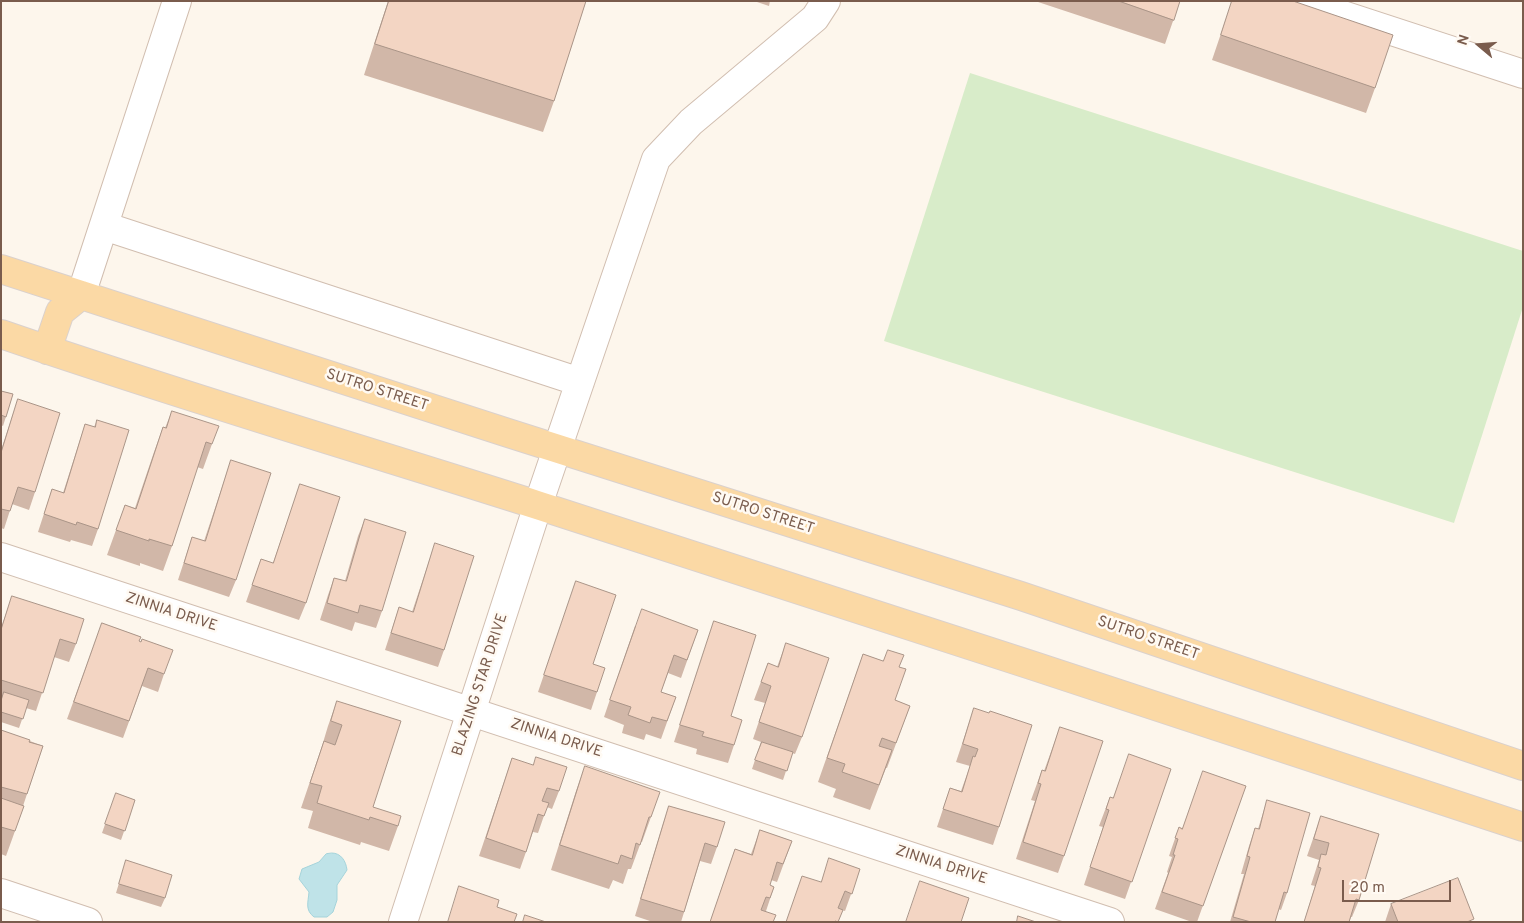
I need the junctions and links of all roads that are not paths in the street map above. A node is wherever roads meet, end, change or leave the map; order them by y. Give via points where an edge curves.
1 (177, 1) edge
2 (826, 1) edge
3 (1300, 1) edge
4 (1523, 74) edge
5 (104, 226) junction
6 (1, 268) edge
7 (82, 295) junction
8 (1, 334) edge
9 (47, 350) junction
10 (580, 382) junction
11 (557, 448) junction
12 (538, 505) junction
13 (1, 557) edge
14 (472, 712) junction
15 (1523, 766) edge
16 (1523, 827) edge
17 (1, 893) edge
18 (88, 922) edge
19 (403, 922) edge
20 (1110, 922) edge

1 - 5 street
2 - 10 street, BLAZING STAR DRIVE via 814,18 691,122 656,159
3 - 4 street
5 - 7 street
5 - 10 street
6 - 7 main road, SUTRO STREET
7 - 9 main road via 60,312
7 - 11 main road, SUTRO STREET
8 - 9 main road
9 - 12 main road
10 - 11 street, BLAZING STAR DRIVE
11 - 12 street, BLAZING STAR DRIVE
11 - 15 main road, SUTRO STREET via 1020,596
12 - 14 street, BLAZING STAR DRIVE
12 - 16 main road
13 - 14 street, ZINNIA DRIVE
14 - 19 street, BLAZING STAR DRIVE
14 - 20 street, ZINNIA DRIVE
17 - 18 street

